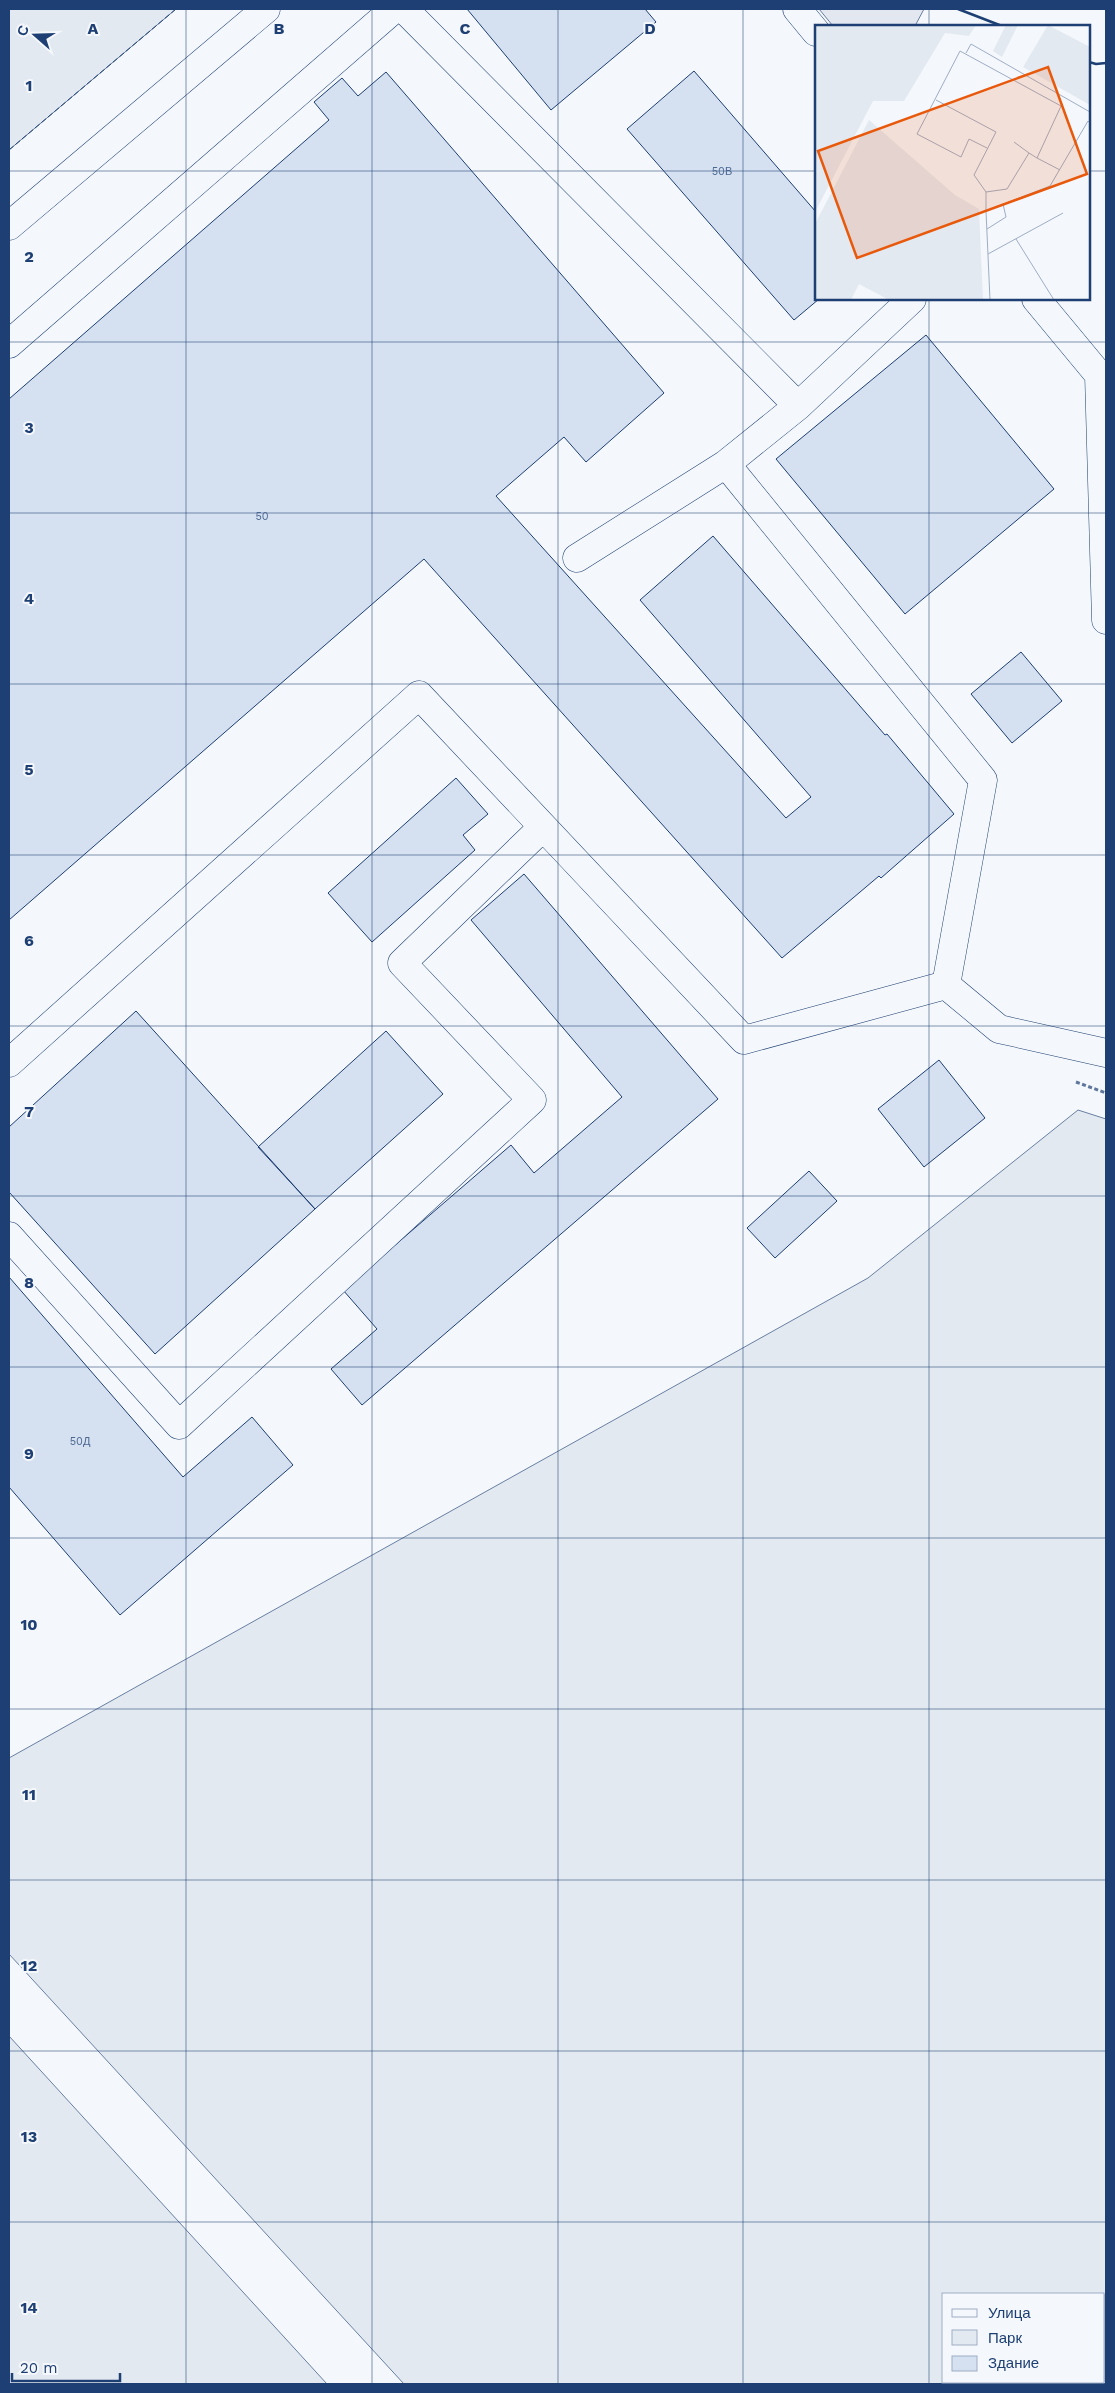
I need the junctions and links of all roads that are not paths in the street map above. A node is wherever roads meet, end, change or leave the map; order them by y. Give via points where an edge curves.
1 (266, 9) edge
2 (394, 9) edge
3 (404, 9) edge
4 (797, 9) edge
5 (815, 31) edge
6 (9, 226) edge
7 (911, 300) edge
8 (1037, 300) edge
9 (9, 344) edge
10 (798, 406) junction
11 (726, 464) junction
12 (576, 558) dead end
13 (1106, 620) edge
14 (543, 827) junction
15 (946, 985) junction
16 (1106, 1053) edge
17 (9, 1062) edge
18 (9, 1236) edge

1 - 6 street
2 - 9 street
3 - 10 street
4 - 5 street
7 - 10 street
8 - 13 street via 1099,374
10 - 11 street
11 - 12 street
11 - 15 street via 983,780
14 - 15 street via 744,1040
14 - 17 street via 419,695
14 - 18 street via 402,963 532,1100 179,1425
15 - 16 street via 999,1029

